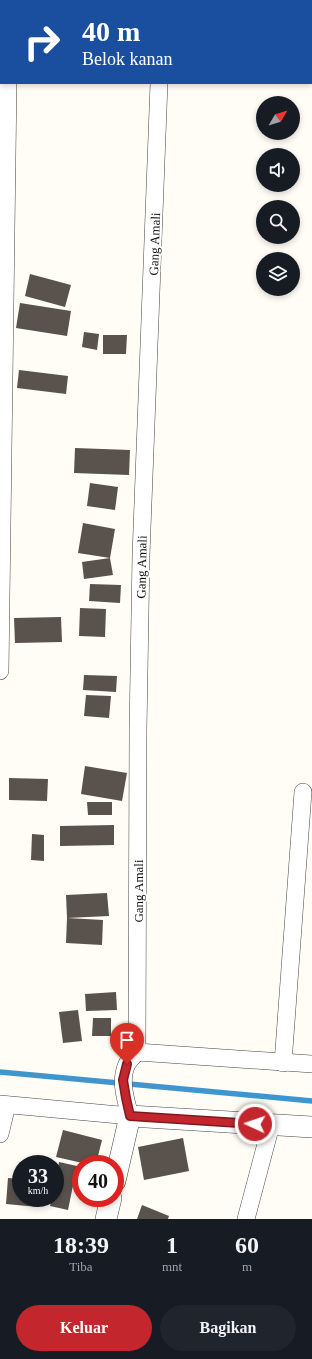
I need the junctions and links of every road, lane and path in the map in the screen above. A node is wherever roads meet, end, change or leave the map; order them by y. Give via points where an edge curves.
1 (8, 84) edge
2 (160, 84) edge
3 (0, 671) edge
4 (303, 792) dead end
5 (137, 1052) junction
6 (283, 1062) junction
7 (312, 1064) edge
8 (3, 1105) edge
9 (130, 1116) junction
10 (271, 1125) junction
11 (312, 1128) edge
12 (0, 1134) edge
13 (121, 1155) edge
14 (109, 1207) edge
15 (106, 1219) edge
16 (246, 1219) edge

1 - 3 street
2 - 5 street, Gang Amali via 141,555
4 - 6 street
5 - 6 street
5 - 9 street via 127,1064 123,1080
6 - 7 street
8 - 9 street
8 - 12 street
9 - 10 street
9 - 13 street
10 - 11 street
10 - 16 street
14 - 15 street

